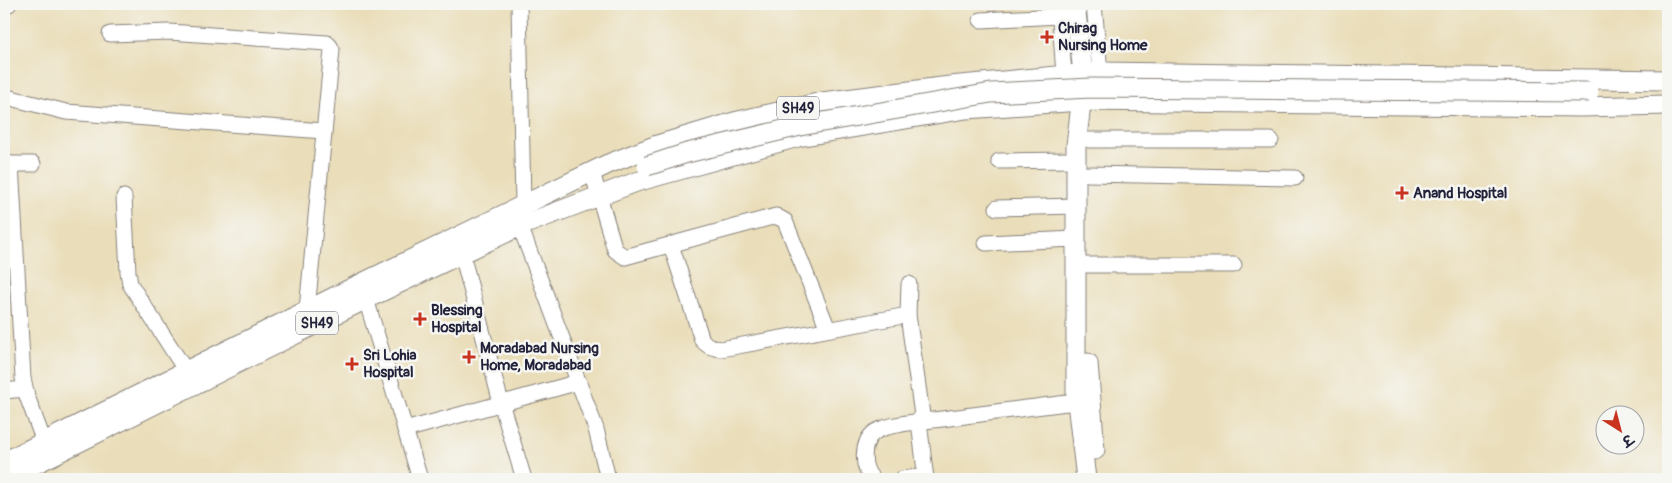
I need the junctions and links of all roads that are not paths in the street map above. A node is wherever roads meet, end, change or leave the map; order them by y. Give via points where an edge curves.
1 (9, 4) edge
2 (520, 4) edge
3 (1076, 4) edge
4 (1094, 4) edge
5 (4, 6) edge
6 (1059, 10) edge
7 (981, 20) dead end
8 (110, 34) dead end
9 (1082, 73) junction
10 (1667, 92) edge
11 (4, 98) edge
12 (1081, 107) junction
13 (324, 131) junction
14 (1089, 140) junction
15 (1271, 140) dead end
16 (1076, 160) junction
17 (999, 161) dead end
18 (7, 164) edge
19 (33, 164) dead end
20 (600, 168) junction
21 (640, 168) junction
22 (1088, 174) junction
23 (1295, 178) dead end
24 (620, 188) junction
25 (598, 196) junction
26 (124, 197) dead end
27 (523, 205) junction
28 (1075, 206) junction
29 (998, 208) dead end
30 (520, 226) junction
31 (1075, 239) junction
32 (986, 243) dead end
33 (671, 245) junction
34 (462, 254) junction
35 (1234, 264) dead end
36 (1087, 265) junction
37 (909, 284) dead end
38 (364, 291) junction
39 (1081, 293) junction
40 (307, 310) junction
41 (908, 315) junction
42 (828, 329) junction
43 (186, 371) junction
44 (579, 382) junction
45 (25, 389) junction
46 (4, 391) edge
47 (1084, 402) junction
48 (501, 403) junction
49 (921, 422) junction
50 (405, 430) junction
51 (44, 442) junction
52 (4, 462) edge
53 (926, 478) edge
54 (5, 479) edge
55 (420, 479) edge
56 (524, 479) edge
57 (608, 479) edge
58 (873, 479) edge
59 (902, 479) edge
60 (1086, 479) edge
61 (1098, 479) edge

1 - 5 street
2 - 27 street
3 - 9 main road
4 - 9 street
6 - 7 street
6 - 9 street
8 - 13 street via 169,32 327,43 332,50
9 - 10 main road, SH49
9 - 12 main road
9 - 20 main road, SH49 via 822,102 734,122 657,145
10 - 12 main road, SH49 via 1582,108
10 - 21 main road, SH49, bridge via 1091,88 991,94 800,126
11 - 13 street via 66,112
12 - 14 main road
12 - 16 main road
12 - 24 main road, SH49 via 966,109 798,137
13 - 40 street
14 - 15 street
14 - 22 main road
16 - 17 street
16 - 28 main road
18 - 19 street
18 - 45 street
20 - 21 main road
20 - 25 street
20 - 27 main road, SH49
21 - 24 main road
22 - 23 street
22 - 36 main road
24 - 25 main road, SH49
25 - 30 main road, SH49
25 - 33 street via 615,250 620,255 625,257
26 - 43 street via 130,284
27 - 38 main road, SH49
28 - 29 street
28 - 31 main road
30 - 34 main road, SH49
30 - 44 street
31 - 32 street
31 - 39 main road
33 - 42 street via 706,345 721,350
33 - 42 street via 776,216 781,218 785,221
34 - 38 main road, SH49
34 - 48 street
35 - 36 street
36 - 39 main road
37 - 41 street
38 - 40 main road, SH49
38 - 50 street
38 - 54 main road, SH49
39 - 47 main road via 1086,343
40 - 43 main road, SH49
41 - 42 street
41 - 49 street
43 - 51 main road, SH49
44 - 48 street
44 - 57 street via 596,429
45 - 46 street
45 - 51 street
47 - 49 street
47 - 60 main road
47 - 61 main road
48 - 50 street
48 - 56 street
49 - 53 street
49 - 58 street via 884,428 868,439 864,453 867,472
50 - 55 street
51 - 52 main road, SH49
53 - 59 street

